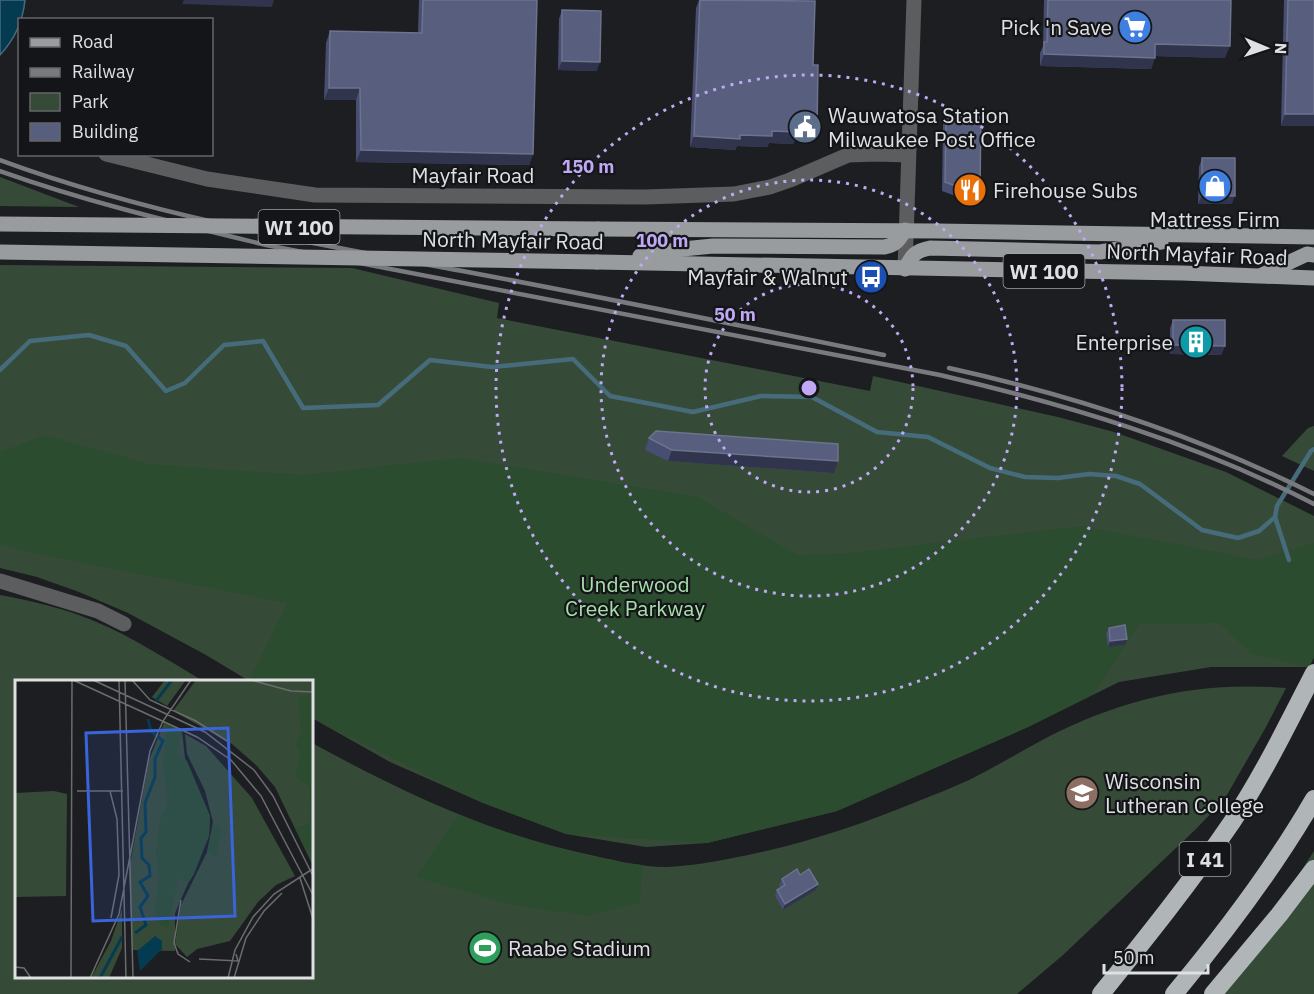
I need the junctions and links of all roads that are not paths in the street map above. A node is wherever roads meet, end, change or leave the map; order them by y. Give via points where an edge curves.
1 (914, 0) edge
2 (908, 155) junction
3 (114, 156) edge
4 (0, 224) edge
5 (905, 230) junction
6 (1193, 236) junction
7 (1314, 237) edge
8 (0, 252) edge
9 (1314, 255) edge
10 (601, 262) junction
11 (905, 269) junction
12 (1259, 276) junction
13 (1314, 278) edge
14 (0, 581) edge
15 (124, 624) dead end
16 (1314, 673) edge
17 (1314, 799) edge
18 (1314, 869) edge
19 (1101, 994) edge
20 (1173, 994) edge
21 (1213, 994) edge

1 - 2 street
2 - 3 street, Mayfair Road via 848,155 770,187 734,194 645,197 315,195 207,179
2 - 5 street
4 - 5 main road, North Mayfair Road / WI 100, bridge
5 - 6 main road, North Mayfair Road / WI 100
5 - 10 main road via 897,242 884,247 713,246
5 - 11 street
6 - 7 main road, North Mayfair Road / WI 100
6 - 11 main road via 1100,252 930,248 912,255
8 - 10 main road, North Mayfair Road / WI 100, bridge
9 - 12 main road via 1307,254
10 - 11 main road, North Mayfair Road / WI 100
11 - 12 main road, North Mayfair Road / WI 100
12 - 13 main road, North Mayfair Road / WI 100
14 - 15 street via 87,607
16 - 19 highway, I 41 via 1263,772 1232,822
17 - 20 highway, I 41 via 1252,893
18 - 21 highway

